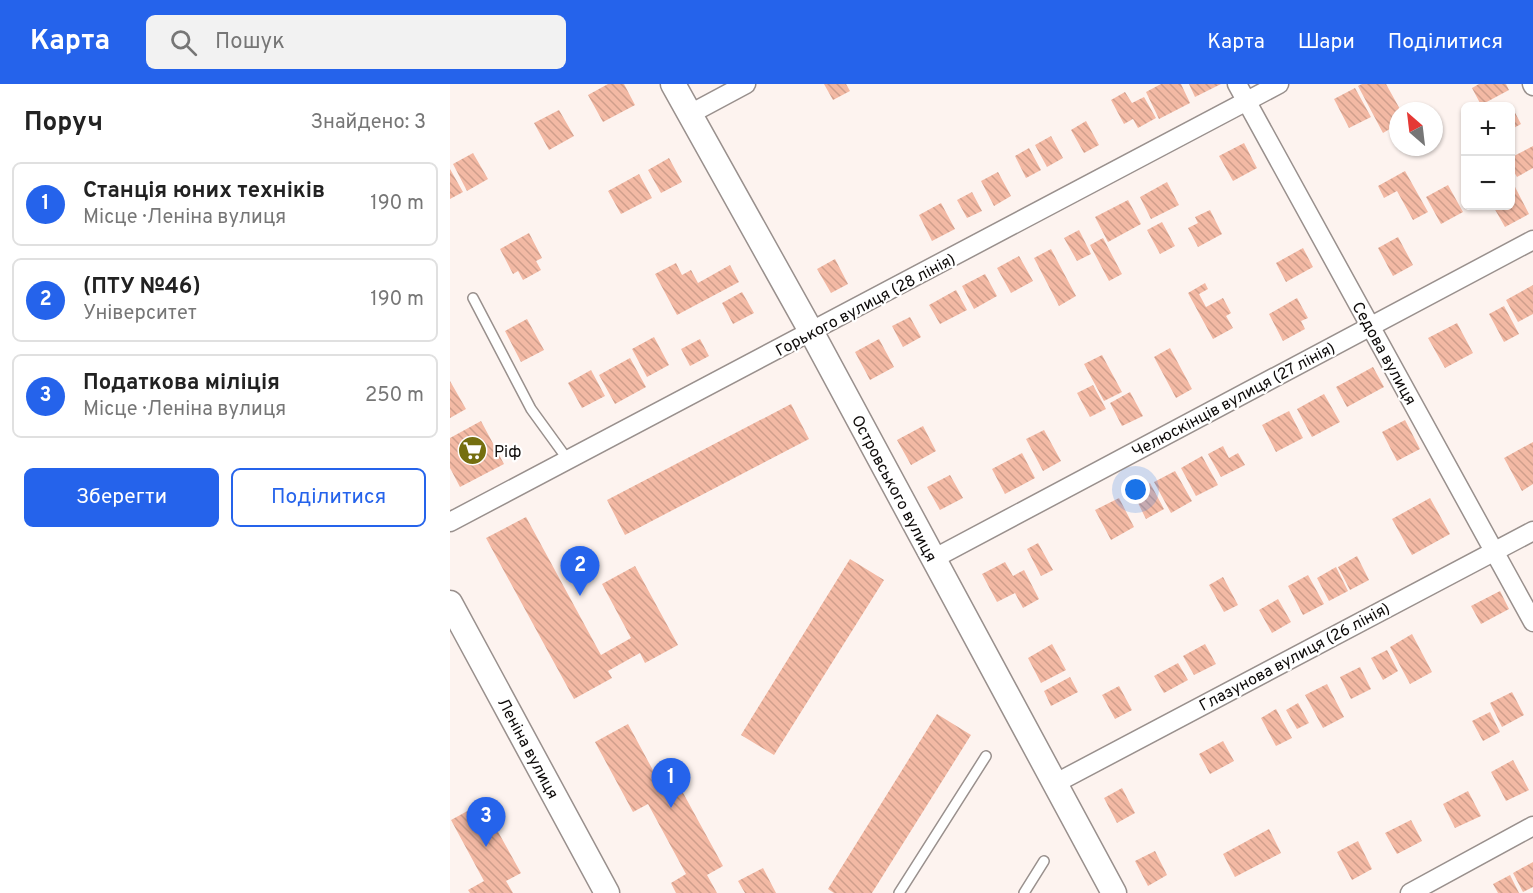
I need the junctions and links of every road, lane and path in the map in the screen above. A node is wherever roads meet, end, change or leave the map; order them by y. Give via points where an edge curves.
1 (674, 84) edge
2 (746, 84) edge
3 (1237, 84) edge
4 (1279, 84) edge
5 (1246, 102) junction
6 (690, 114) junction
7 (1533, 240) edge
8 (473, 298) dead end
9 (1370, 326) junction
10 (812, 333) junction
11 (568, 460) junction
12 (450, 522) edge
13 (1533, 531) edge
14 (1493, 550) junction
15 (933, 559) junction
16 (450, 603) edge
17 (1533, 622) edge
18 (986, 756) dead end
19 (1056, 783) junction
20 (1533, 826) edge
21 (1044, 861) dead end
22 (607, 893) edge
23 (899, 893) edge
24 (1024, 893) edge
25 (1114, 893) edge
26 (1410, 893) edge

1 - 6 street, Островського вулиця
2 - 6 street
3 - 5 street, Седова вулиця
4 - 5 street, Горького вулиця (28 лiнiя)
5 - 9 street, Седова вулиця
5 - 10 street, Горького вулиця (28 лiнiя)
6 - 10 street, Островського вулиця
7 - 9 street, Челюскінців вулиця (27 лiнiя)
8 - 11 lane via 531,409
9 - 14 street, Седова вулиця
9 - 15 street, Челюскінців вулиця (27 лiнiя)
10 - 11 street, Горького вулиця (28 лiнiя)
10 - 15 street, Островського вулиця
11 - 12 street, Горького вулиця (28 лiнiя)
13 - 14 street, Глазунова вулиця (26 лiнiя)
14 - 17 street, Седова вулиця
14 - 19 street, Глазунова вулиця (26 лiнiя)
15 - 19 street, Островського вулиця
16 - 22 street, Леніна вулиця
18 - 23 lane
19 - 25 street, Островського вулиця
20 - 26 street
21 - 24 lane

